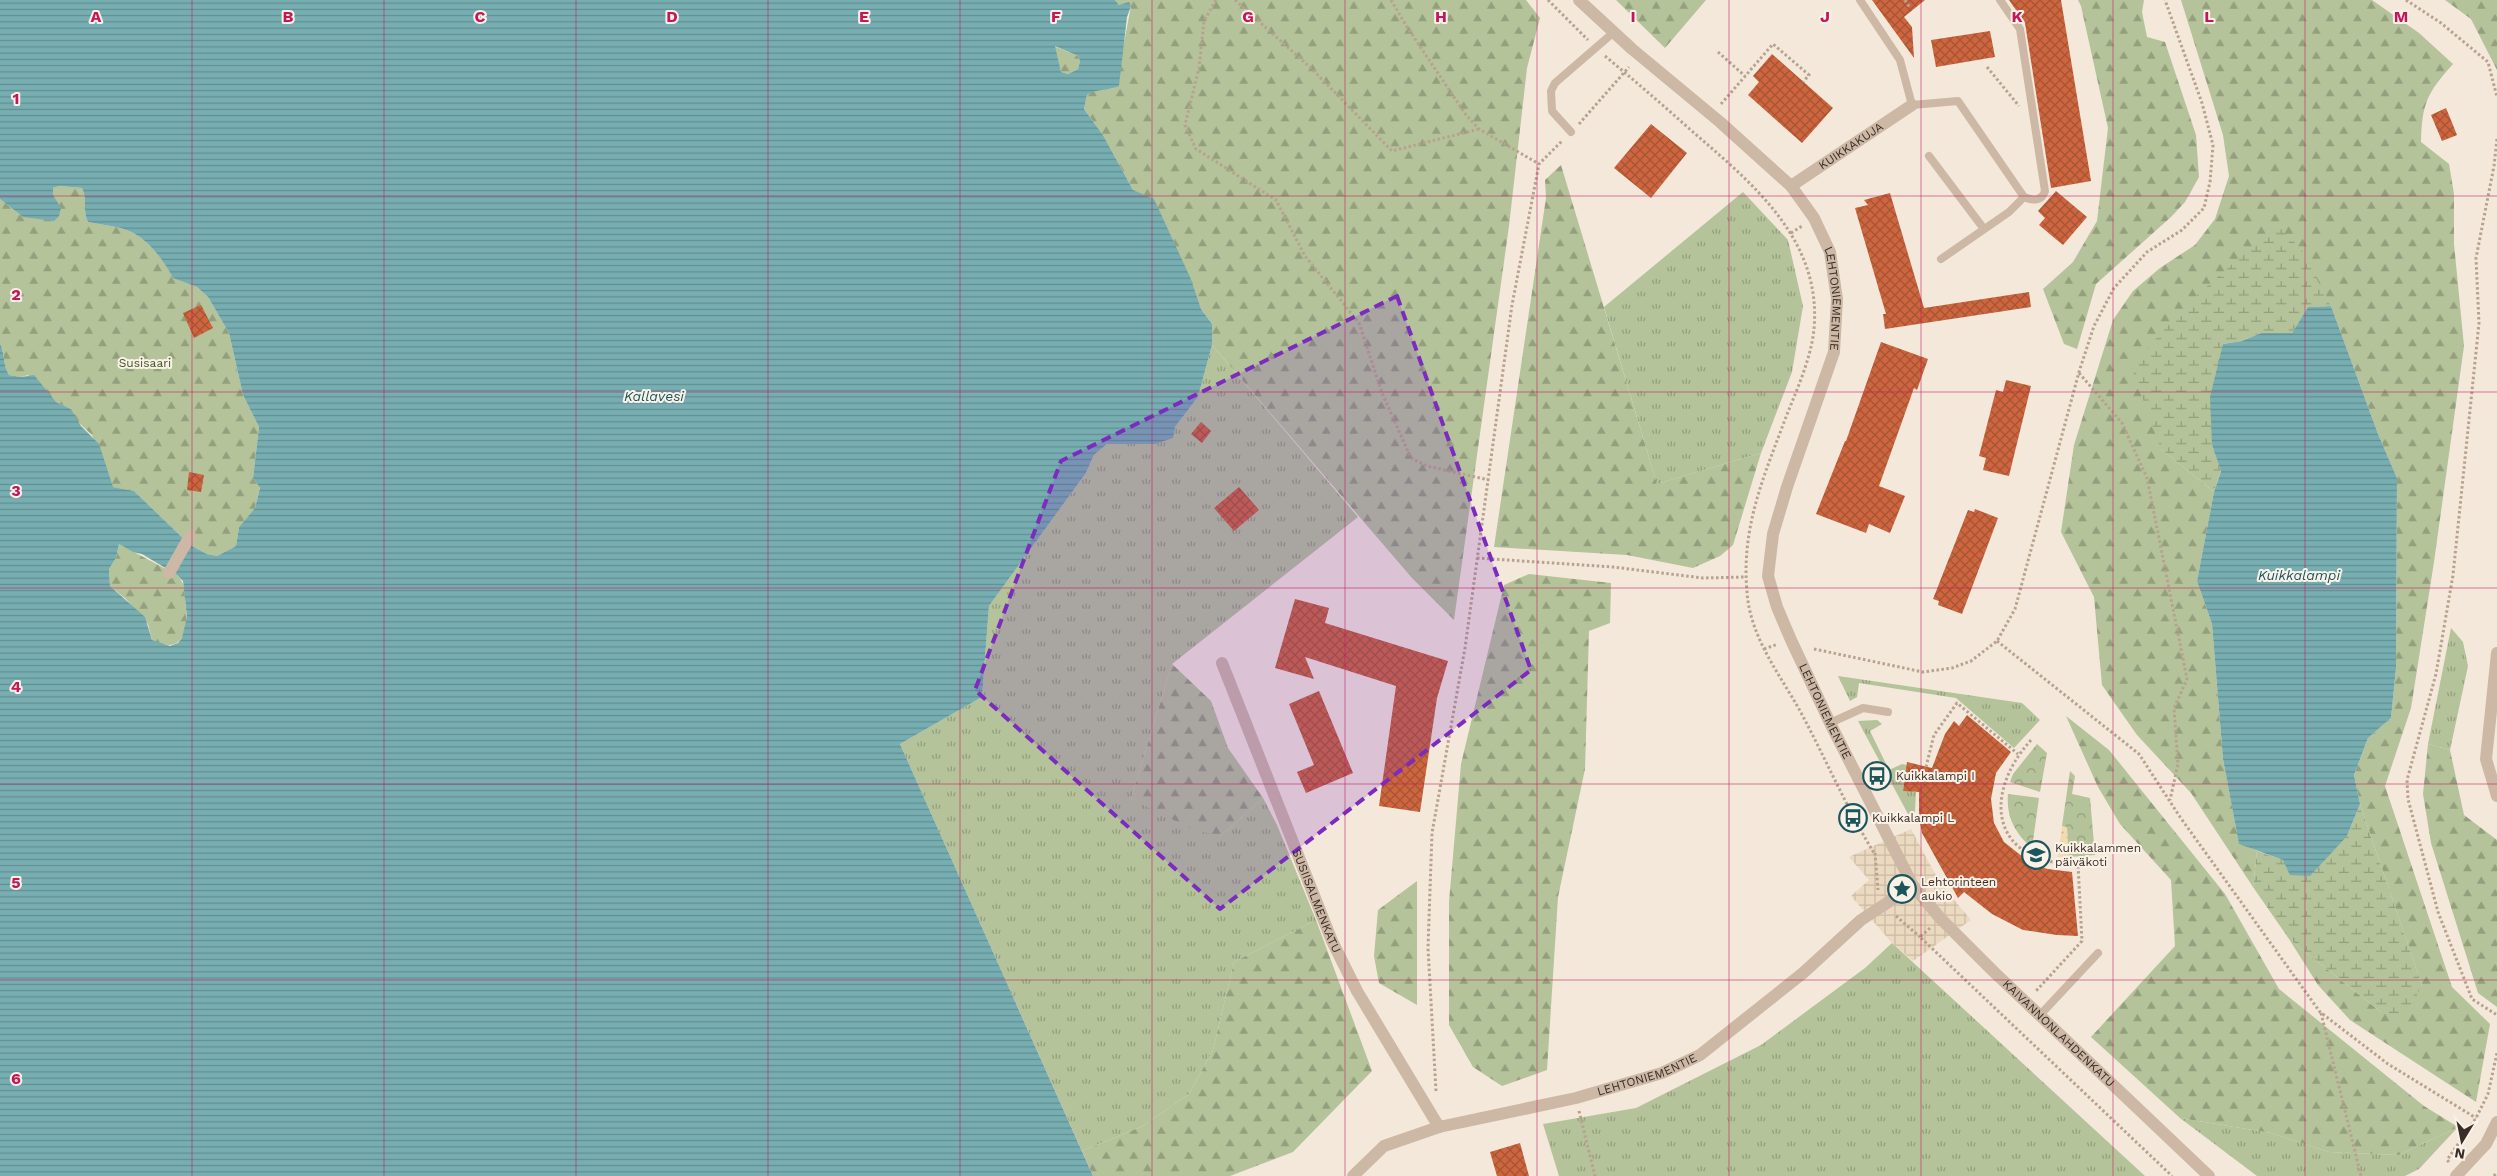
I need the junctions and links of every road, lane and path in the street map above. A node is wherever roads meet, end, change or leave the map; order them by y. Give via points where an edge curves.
1 (1216, 0) edge
2 (1235, 0) edge
3 (1391, 0) edge
4 (1548, 0) edge
5 (1579, 0) edge
6 (1860, 0) edge
7 (1905, 0) edge
8 (2000, 0) edge
9 (2165, 0) edge
10 (2406, 0) edge
11 (1910, 8) dead end
12 (1614, 32) junction
13 (1596, 48) junction
14 (1718, 52) dead end
15 (1986, 67) dead end
16 (1625, 72) junction
17 (1745, 76) junction
18 (1803, 82) dead end
19 (2497, 97) edge
20 (1721, 104) dead end
21 (1912, 105) junction
22 (2035, 126) junction
23 (1479, 129) junction
24 (1571, 132) junction
25 (2497, 139) edge
26 (1928, 156) dead end
27 (1539, 164) junction
28 (1791, 186) junction
29 (2024, 197) junction
30 (1984, 230) junction
31 (1941, 259) dead end
32 (2079, 372) junction
33 (1489, 480) junction
34 (190, 536) dead end
35 (1477, 558) junction
36 (169, 573) dead end
37 (1746, 577) junction
38 (1997, 641) junction
39 (1814, 649) dead end
40 (2497, 653) edge
41 (1222, 664) dead end
42 (1888, 712) dead end
43 (1830, 723) junction
44 (2031, 740) dead end
45 (2018, 754) junction
46 (1926, 766) dead end
47 (2497, 796) edge
48 (2170, 801) junction
49 (1919, 818) dead end
50 (1898, 821) dead end
51 (1874, 853) dead end
52 (1913, 886) junction
53 (1941, 919) junction
54 (2098, 953) dead end
55 (2034, 993) dead end
56 (2320, 1012) junction
57 (2040, 1015) junction
58 (2497, 1015) edge
59 (2497, 1053) edge
60 (1437, 1097) dead end
61 (1576, 1098) junction
62 (2476, 1118) junction
63 (2497, 1122) edge
64 (1439, 1127) junction
65 (2493, 1141) edge
66 (2447, 1160) dead end
67 (2497, 1172) edge
68 (1353, 1176) edge
69 (1595, 1176) edge
70 (2172, 1176) edge
71 (2209, 1176) edge
72 (2361, 1176) edge
73 (2456, 1176) edge
74 (2494, 1176) edge

1 - 33 path via 1204,21 1199,68 1185,125 1196,149 1276,200 1305,256 1359,323 1382,393 1411,458 1427,466
2 - 23 path via 1312,69 1392,151
3 - 23 path
4 - 13 path
5 - 12 street, LEHTONIEMENTIE
6 - 21 lane via 1900,60
7 - 11 path
8 - 22 lane via 2020,29
9 - 32 path via 2202,103 2213,145 2204,208 2182,230 2147,252 2114,288 2094,326
10 - 19 path via 2488,62
12 - 13 lane
12 - 28 street, LEHTONIEMENTIE
13 - 16 path
13 - 24 lane via 1555,83 1551,91 1552,111
14 - 17 path
15 - 22 path
16 - 24 path
16 - 37 path via 1765,197 1791,233 1805,261 1813,290 1814,328 1809,354 1754,509 1747,536
17 - 18 path via 1773,44 1809,75
17 - 20 path
21 - 28 street, KUIKKAKUJA
21 - 29 lane via 1958,101
22 - 29 lane via 2045,191 2038,200
23 - 27 path
24 - 27 path
25 - 58 path via 2476,258 2479,322 2453,575 2436,674 2408,780 2408,799 2438,912 2472,999
26 - 30 lane
27 - 33 path via 1512,305
28 - 43 street, LEHTONIEMENTIE via 1814,218 1830,252 1837,320 1834,352 1787,487 1774,534 1768,576 1785,628
29 - 30 lane
30 - 31 lane
32 - 38 path via 2015,609
32 - 48 path via 2122,423 2147,478 2187,679 2174,708 2178,764
33 - 35 path
34 - 36 street
35 - 37 path via 1613,567 1703,578
35 - 60 path via 1465,648 1432,833 1428,948
37 - 51 path via 1748,601 1760,642
38 - 39 path via 1971,661 1924,672
38 - 48 path via 2139,754
40 - 47 street via 2486,760
41 - 64 street, SUSIISALMENKATU via 1332,940 1357,991
42 - 43 lane via 1863,708
43 - 52 street, LEHTONIEMENTIE
44 - 45 path
45 - 46 path via 1957,704 1934,735
45 - 55 path via 2003,785 2000,800 2006,830 2036,859 2060,865 2078,864 2082,941
48 - 56 path
49 - 50 path
52 - 53 street, KAIVANNONLAHDENKATU
52 - 61 street, LEHTONIEMENTIE via 1861,920 1803,973 1700,1055 1662,1073
53 - 57 street, KAIVANNONLAHDENKATU
53 - 70 path via 1920,937
54 - 57 lane
56 - 62 path via 2388,1064
56 - 72 path
57 - 71 street, KAIVANNONLAHDENKATU
59 - 62 path via 2488,1094
61 - 64 street, LEHTONIEMENTIE
61 - 69 path
62 - 66 path
63 - 65 street
64 - 68 street, LEHTONIEMENTIE via 1384,1146
65 - 73 street via 2486,1144
67 - 74 path

